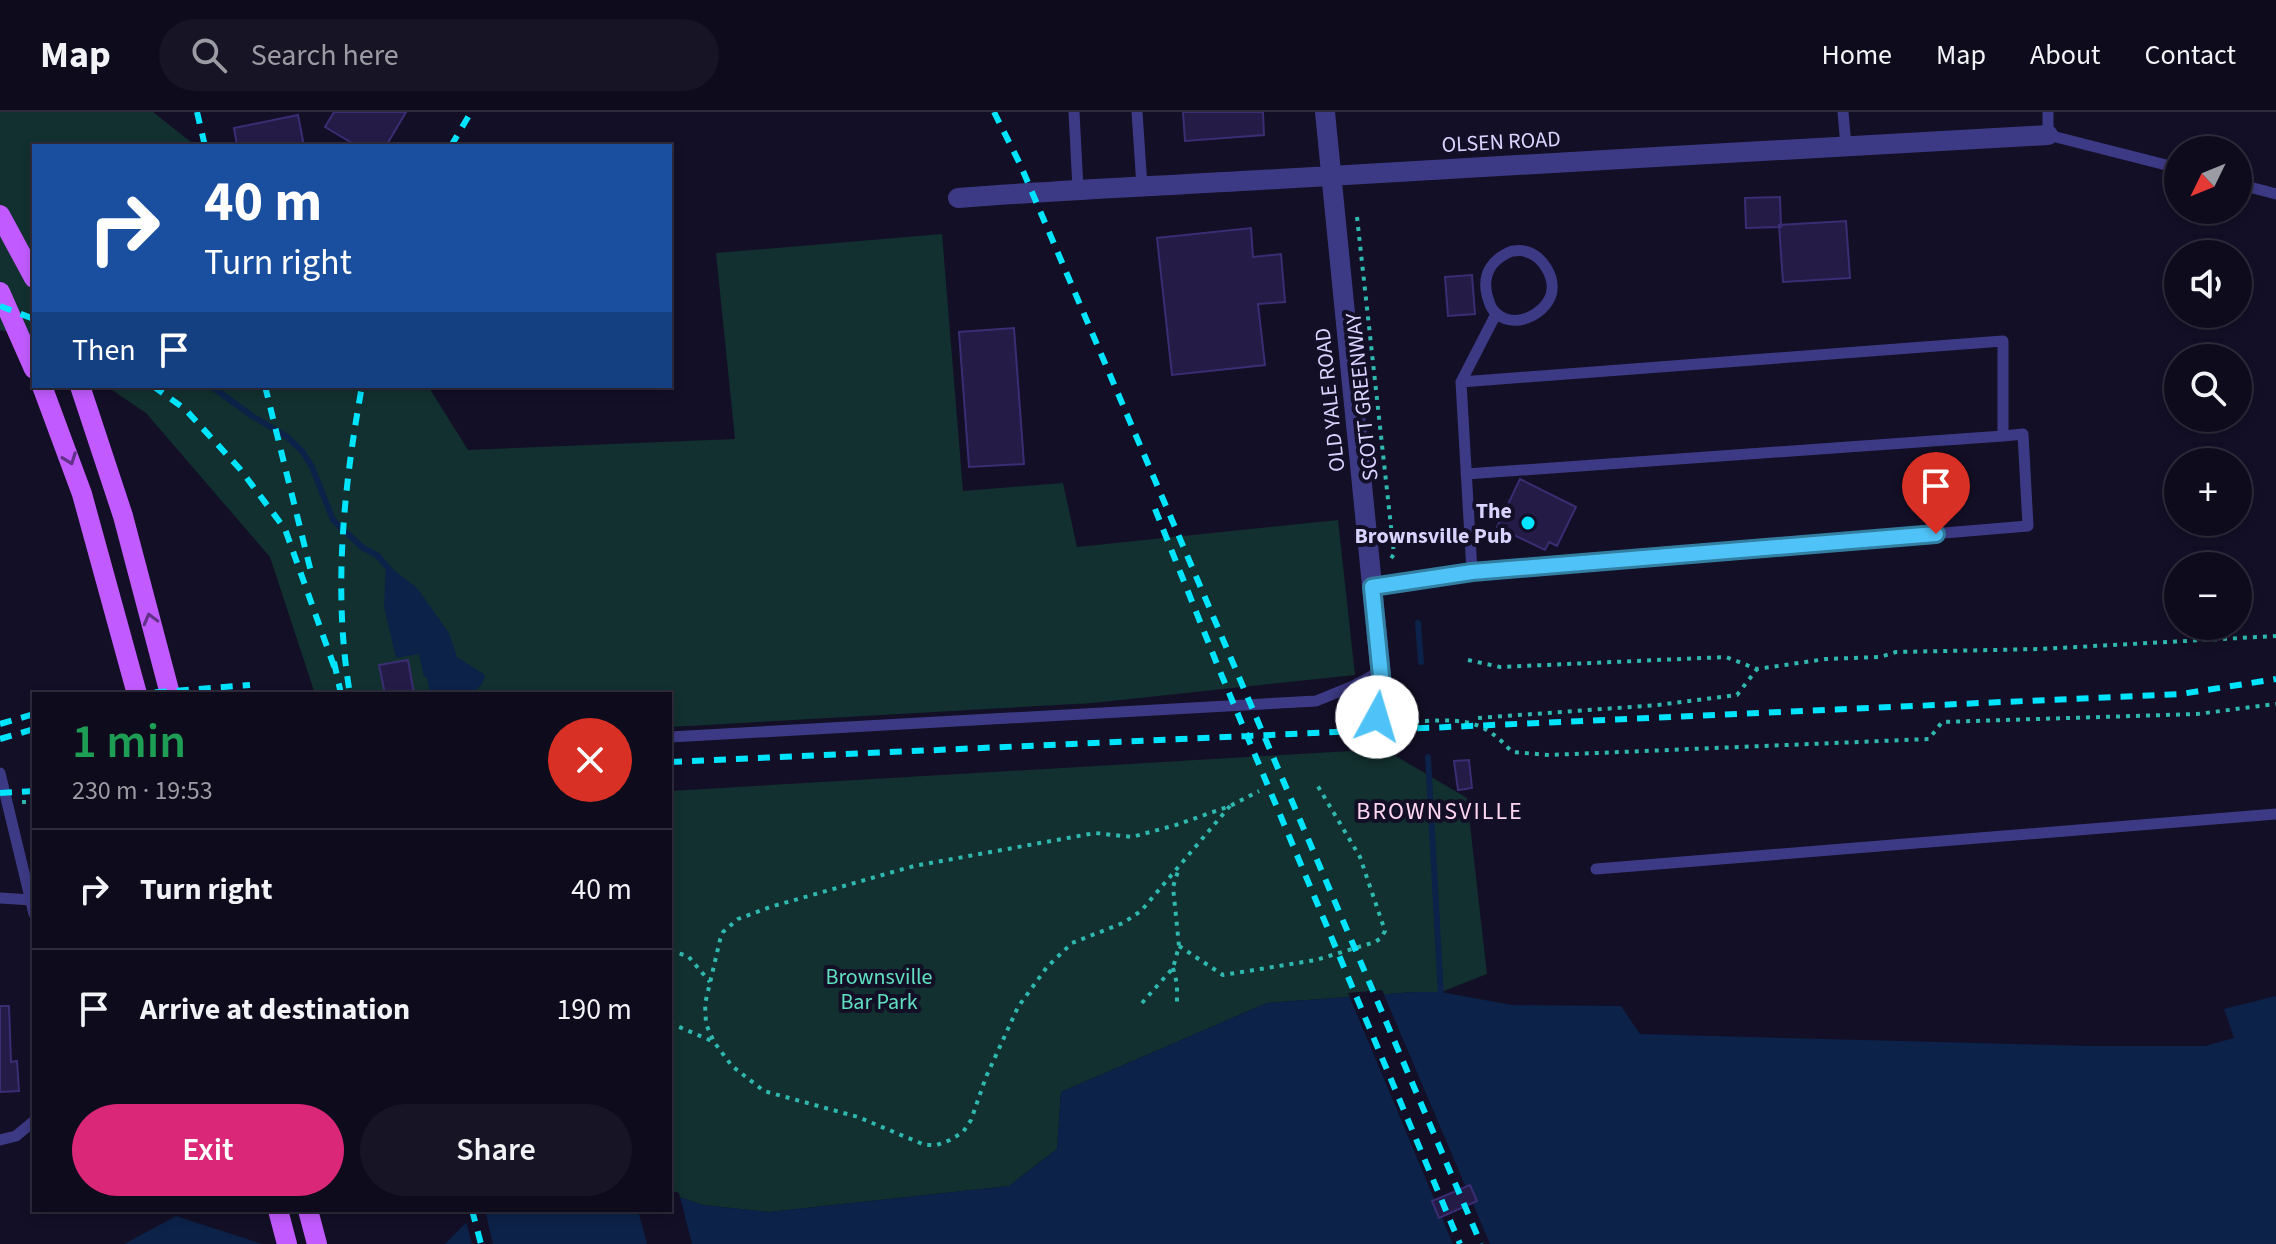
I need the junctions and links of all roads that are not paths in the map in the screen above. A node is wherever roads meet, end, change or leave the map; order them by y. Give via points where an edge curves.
1 (1074, 112) edge
2 (1137, 112) edge
3 (1325, 112) edge
4 (1843, 112) edge
5 (2048, 112) edge
6 (2048, 135) junction
7 (1846, 146) junction
8 (2164, 164) edge
9 (1331, 175) junction
10 (1142, 187) junction
11 (2252, 188) edge
12 (1078, 189) junction
13 (2276, 194) edge
14 (958, 198) dead end
15 (0, 215) edge
16 (32, 274) edge
17 (0, 292) edge
18 (1496, 314) junction
19 (32, 364) edge
20 (1461, 382) junction
21 (43, 388) edge
22 (81, 388) edge
23 (2003, 436) junction
24 (1466, 474) junction
25 (1472, 572) junction
26 (1372, 587) junction
27 (1381, 671) junction
28 (136, 692) edge
29 (169, 692) edge
30 (1376, 724) road end
31 (672, 737) edge
32 (0, 773) edge
33 (2276, 814) edge
34 (1596, 869) dead end
35 (0, 898) edge
36 (32, 900) joint
37 (32, 1123) edge
38 (0, 1140) edge
39 (279, 1212) edge
40 (309, 1212) edge
41 (287, 1244) edge
42 (317, 1244) edge

1 - 12 lane
2 - 10 lane
3 - 9 street, OLD YALE ROAD
4 - 7 lane
5 - 6 lane
6 - 7 street, OLSEN ROAD
6 - 8 lane
7 - 9 street, OLSEN ROAD
9 - 10 street, OLSEN ROAD
9 - 26 street, OLD YALE ROAD
10 - 12 street, OLSEN ROAD
11 - 13 lane
12 - 14 street, OLSEN ROAD
15 - 16 main road
17 - 19 main road
18 - 18 lane via 1486,290 1492,264 1512,251 1535,257 1552,278 1550,299 1532,317 1519,320
18 - 20 lane
20 - 23 lane via 2003,341
20 - 24 lane
21 -> 28 main road via 82,494
29 -> 22 main road via 123,516
23 - 24 lane
23 - 25 lane via 2023,434 2028,526
24 - 25 lane
25 - 26 lane
26 - 27 street, OLD YALE ROAD
27 - 30 street, OLD YALE ROAD
27 - 31 lane via 1316,701
32 - 36 lane
33 - 34 lane
35 - 36 lane
37 - 38 lane via 16,1136
39 - 41 main road
40 - 42 main road

